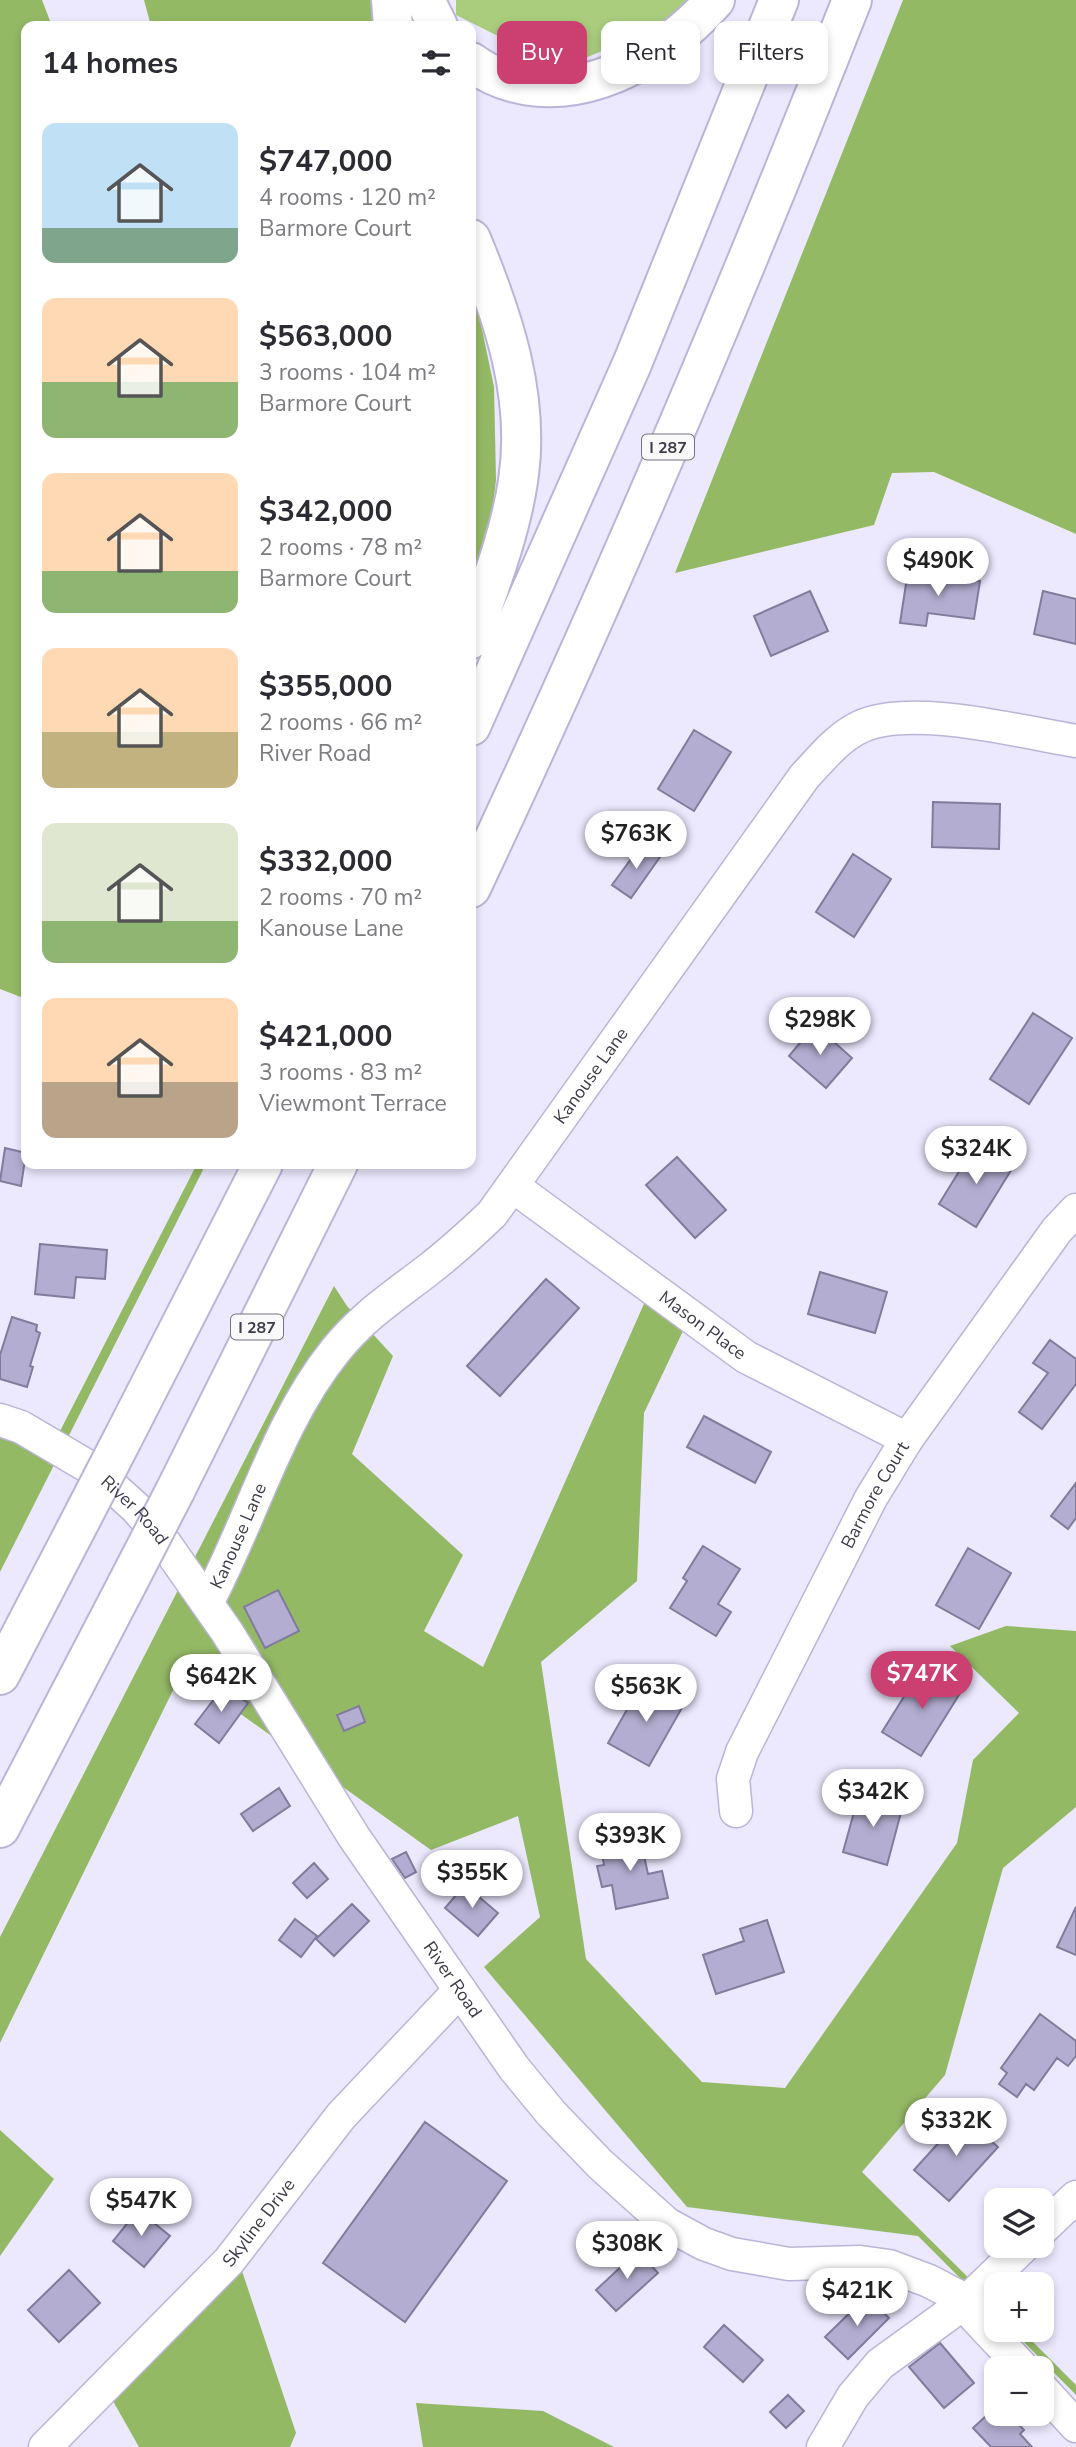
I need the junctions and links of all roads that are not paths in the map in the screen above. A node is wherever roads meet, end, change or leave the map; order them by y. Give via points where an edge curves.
1 (391, 0) edge
2 (425, 0) edge
3 (715, 0) edge
4 (779, 0) edge
5 (852, 0) edge
6 (393, 21) edge
7 (436, 21) edge
8 (476, 65) edge
9 (476, 251) edge
10 (476, 624) edge
11 (476, 715) edge
12 (1076, 741) edge
13 (476, 877) edge
14 (259, 1169) edge
15 (336, 1169) edge
16 (514, 1187) junction
17 (1076, 1210) edge
18 (0, 1420) edge
19 (907, 1439) junction
20 (207, 1603) junction
21 (0, 1675) edge
22 (736, 1811) dead end
23 (0, 1828) edge
24 (460, 1990) junction
25 (1076, 2197) edge
26 (1054, 2218) edge
27 (1012, 2258) edge
28 (967, 2301) junction
29 (1012, 2356) edge
30 (1054, 2402) edge
31 (1076, 2426) edge
32 (45, 2447) edge
33 (823, 2447) edge

1 - 6 highway
2 - 7 highway
3 - 8 highway via 662,49 637,64 582,84 525,86 502,80
4 - 11 highway via 632,364
5 - 13 highway, I 287 via 682,415
9 - 10 highway via 507,335 517,386 521,449 512,513
12 - 16 street, Kanouse Lane via 918,717 875,722 844,737 804,777
14 - 21 highway, bridge
15 - 23 highway, I 287, bridge
16 - 19 street, Mason Place via 746,1357
16 - 20 street, Kanouse Lane via 459,1245 385,1300 334,1352 309,1388 267,1469
17 - 19 street, Barmore Court
18 - 20 street, River Road via 21,1427 118,1489
19 - 22 street, Barmore Court via 871,1498 742,1752 733,1779
20 - 24 street, River Road via 354,1837
24 - 28 street, River Road via 551,2113 667,2224 704,2244 760,2261 888,2266
24 - 32 street, Skyline Drive via 341,2116 229,2261
25 - 26 street
27 - 28 street
28 - 29 street, River Road via 975,2317
28 - 33 street via 880,2364 853,2396
30 - 31 street

